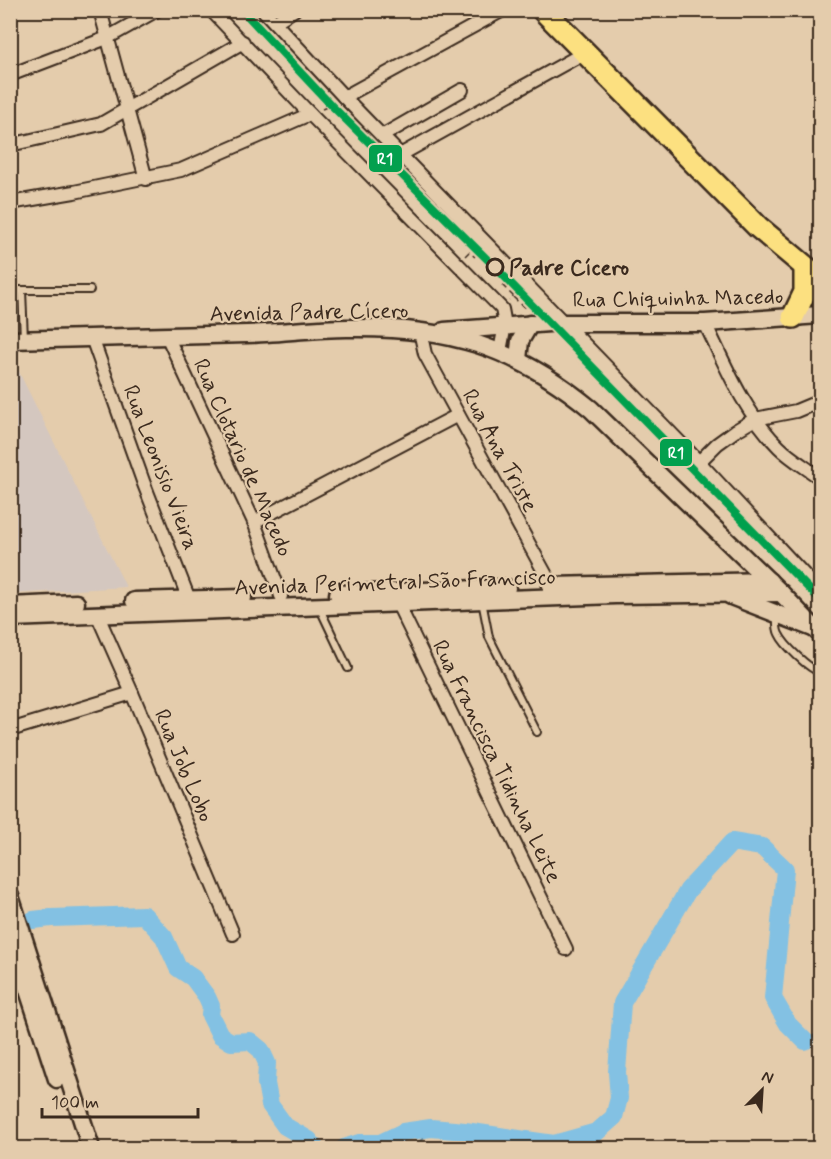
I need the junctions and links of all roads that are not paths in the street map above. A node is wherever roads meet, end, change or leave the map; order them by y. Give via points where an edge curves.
1 (100, 10) edge
2 (157, 10) edge
3 (212, 10) edge
4 (263, 10) edge
5 (294, 10) edge
6 (504, 10) edge
7 (543, 10) edge
8 (275, 22) junction
9 (107, 38) junction
10 (243, 42) junction
11 (584, 53) junction
12 (10, 75) edge
13 (462, 90) dead end
14 (344, 98) junction
15 (128, 110) junction
16 (310, 114) junction
17 (382, 136) junction
18 (10, 145) edge
19 (400, 155) junction
20 (146, 179) junction
21 (10, 203) edge
22 (813, 273) edge
23 (10, 290) edge
24 (22, 290) junction
25 (90, 290) dead end
26 (820, 315) edge
27 (793, 317) junction
28 (563, 323) junction
29 (705, 323) junction
30 (530, 324) junction
31 (505, 325) junction
32 (424, 331) junction
33 (166, 336) junction
34 (92, 338) junction
35 (17, 339) edge
36 (500, 351) junction
37 (518, 359) junction
38 (820, 401) edge
39 (458, 415) junction
40 (755, 419) junction
41 (699, 462) junction
42 (820, 478) edge
43 (254, 522) junction
44 (809, 580) dead end
45 (552, 586) junction
46 (775, 587) junction
47 (614, 589) junction
48 (725, 593) junction
49 (281, 596) junction
50 (395, 598) junction
51 (482, 600) junction
52 (191, 605) junction
53 (10, 606) edge
54 (318, 606) junction
55 (97, 614) junction
56 (777, 614) junction
57 (10, 618) edge
58 (818, 632) edge
59 (348, 668) dead end
60 (820, 672) edge
61 (132, 693) junction
62 (10, 730) edge
63 (537, 732) dead end
64 (10, 896) edge
65 (10, 934) edge
66 (233, 934) dead end
67 (566, 949) dead end
68 (80, 1149) edge
69 (91, 1149) edge

1 - 9 street
2 - 9 street
3 - 10 street
4 - 8 street
5 - 8 street
6 - 14 street
7 - 11 highway
8 - 14 street
9 - 12 street
9 - 15 street
10 - 15 street
10 - 16 street
11 - 19 street
11 - 22 highway via 758,227
13 - 17 street
14 - 17 street
15 - 18 street via 101,124
15 - 20 street
16 - 20 street via 181,170
16 - 31 street via 502,309
17 - 19 street
19 - 28 street
20 - 21 street
22 - 27 highway
23 - 24 lane
24 - 25 lane
24 - 35 lane
26 - 27 main road, Rua Chiquinha Macedo
27 - 29 main road, Rua Chiquinha Macedo
28 - 29 main road, Rua Chiquinha Macedo
28 - 30 main road, Rua Chiquinha Macedo
28 - 41 street
29 - 40 street
30 - 31 main road, Rua Chiquinha Macedo
30 - 37 main road via 520,341
31 - 32 main road, Rua Chiquinha Macedo
31 - 36 street
32 - 33 main road, Avenida Padre Cícero via 345,328
32 - 36 main road, Avenida Padre Cícero
32 - 39 street, Rua Ana Triste via 426,354
33 - 34 main road, Avenida Padre Cícero
33 - 43 street, Rua Clotario de Macedo
34 - 35 main road, Avenida Padre Cícero
34 - 52 street, Rua Leonisio Vieira
36 - 37 main road, Avenida Padre Cícero
37 - 46 main road, Avenida Padre Cícero via 563,385 591,409
38 - 40 street via 796,411
39 - 43 street
39 - 45 street, Rua Ana Triste
40 - 41 street via 717,444
40 - 42 street via 780,448
41 - 44 street
43 - 49 street, Rua Clotario de Macedo
45 - 47 main road, Avenida Perimetral São Francisco
45 - 50 main road, Avenida Perimetral São Francisco
46 - 47 main road, Avenida Perimetral São Francisco
46 - 48 main road, Avenida Perimetral São Francisco
46 - 58 main road, Avenida Padre Cícero
47 - 48 main road, Avenida Perimetral São Francisco
47 - 51 main road, Avenida Perimetral São Francisco
48 - 56 main road
49 - 50 main road, Avenida Perimetral São Francisco
49 - 52 main road, Avenida Perimetral São Francisco
50 - 51 main road, Avenida Perimetral São Francisco
50 - 54 main road, Avenida Perimetral São Francisco
50 - 67 street, Rua Francisca Tidinha Leite
51 - 63 lane via 489,637
52 - 53 main road, Avenida Perimetral São Francisco
52 - 54 main road, Avenida Perimetral São Francisco
52 - 55 main road, Avenida Perimetral São Francisco
54 - 59 lane
55 - 57 main road, Avenida Perimetral São Francisco
55 - 61 street, Rua Job Lobo
56 - 58 main road
56 - 60 lane via 778,633 813,670
61 - 62 street
61 - 66 street, Rua Job Lobo
64 - 69 main road
65 - 68 main road

